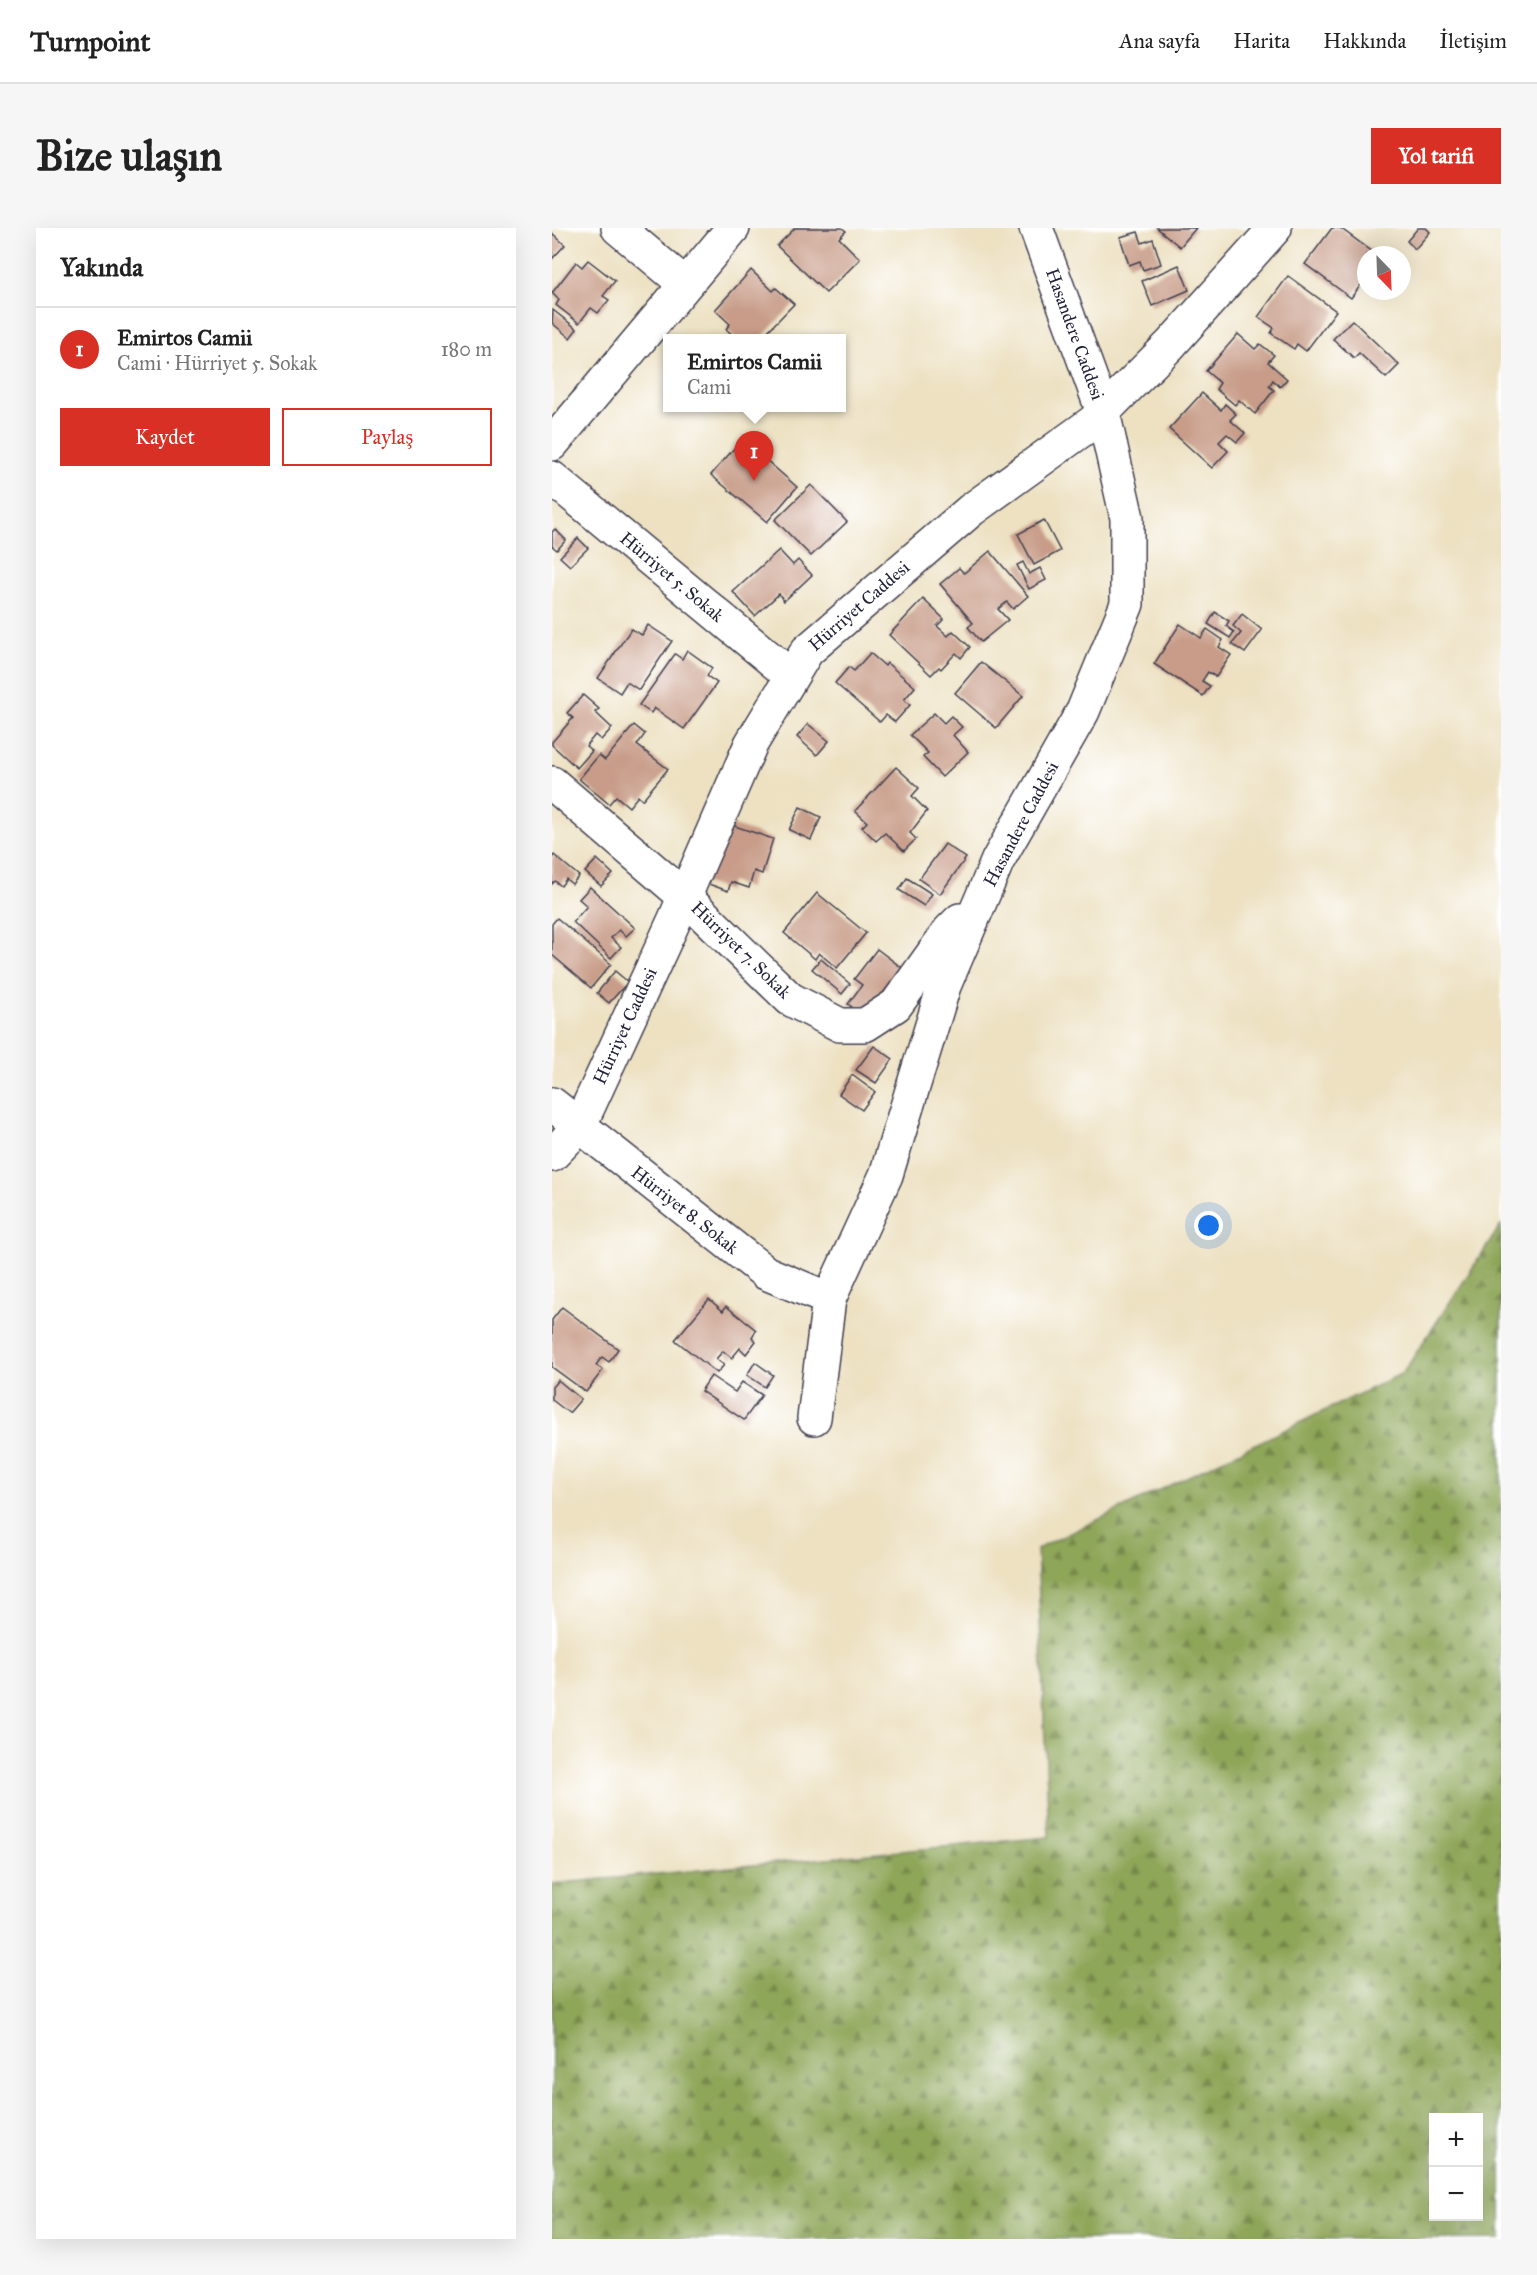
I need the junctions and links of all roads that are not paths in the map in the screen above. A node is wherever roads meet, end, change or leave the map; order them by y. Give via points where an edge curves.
1 (618, 228) edge
2 (733, 228) edge
3 (1036, 228) edge
4 (1275, 228) edge
5 (685, 284) junction
6 (1103, 412) junction
7 (552, 444) edge
8 (552, 478) edge
9 (791, 676) junction
10 (552, 783) edge
11 (685, 897) junction
12 (982, 898) junction
13 (552, 1104) edge
14 (579, 1127) junction
15 (552, 1155) edge
16 (829, 1299) junction
17 (814, 1418) dead end

1 - 5 street
2 - 5 street
3 - 6 street, Hasandere Caddesi
4 - 6 street, Hürriyet Caddesi via 1170,345
5 - 7 street
6 - 9 street, Hürriyet Caddesi via 971,510 807,651
6 - 12 street, Hasandere Caddesi via 1127,518 1127,604 1083,711 998,860
8 - 9 street, Hürriyet 5. Sokak
9 - 11 street, Hürriyet Caddesi via 751,744
10 - 11 street, Hürriyet 7. Sokak
11 - 12 street, Hürriyet 7. Sokak via 790,999 840,1025 865,1025 897,1005 949,931
11 - 14 street, Hürriyet Caddesi
12 - 16 street, Hasandere Caddesi via 944,986 886,1175
13 - 14 street, Hürriyet 8. Sokak
14 - 15 street, Hürriyet Caddesi
14 - 16 street, Hürriyet 8. Sokak via 766,1274
16 - 17 street, Hasandere Caddesi

